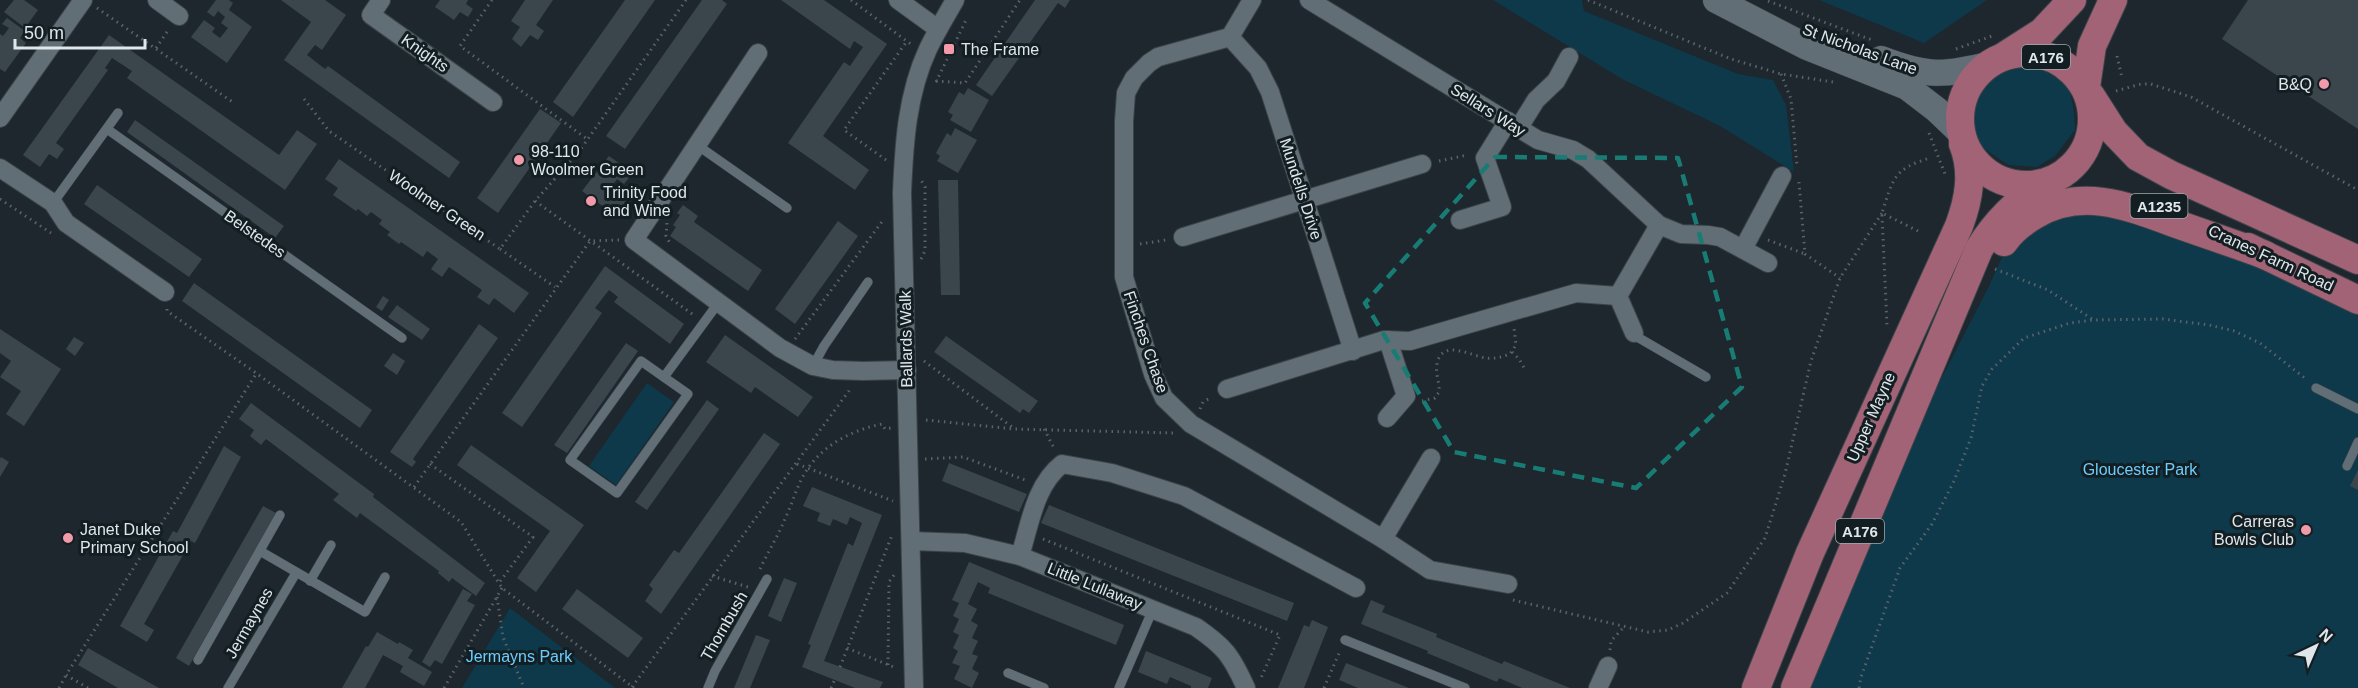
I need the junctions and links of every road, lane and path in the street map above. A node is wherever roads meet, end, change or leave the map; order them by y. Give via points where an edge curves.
1 (156, 0) edge
2 (381, 0) edge
3 (492, 0) edge
4 (686, 0) edge
5 (850, 0) edge
6 (898, 0) edge
7 (1020, 0) edge
8 (1252, 0) edge
9 (1309, 0) edge
10 (1588, 0) edge
11 (1766, 0) edge
12 (2072, 0) edge
13 (2113, 0) edge
14 (89, 3) edge
15 (1724, 3) edge
16 (962, 6) edge
17 (179, 16) joint
18 (938, 29) junction
19 (2001, 32) dead end
20 (1230, 37) junction
21 (907, 41) junction
22 (1876, 42) dead end
23 (915, 47) dead end
24 (156, 48) junction
25 (1948, 51) dead end
26 (758, 53) dead end
27 (2117, 56) dead end
28 (1569, 57) dead end
29 (1993, 63) junction
30 (1781, 74) junction
31 (2122, 78) dead end
32 (1837, 83) dead end
33 (2086, 88) junction
34 (2116, 91) dead end
35 (304, 99) dead end
36 (493, 102) dead end
37 (234, 103) dead end
38 (118, 113) dead end
39 (0, 118) edge
40 (1513, 125) junction
41 (107, 129) junction
42 (1927, 129) dead end
43 (1962, 138) junction
44 (587, 139) junction
45 (697, 145) junction
46 (1491, 150) junction
47 (1929, 158) dead end
48 (891, 161) dead end
49 (1422, 164) joint
50 (0, 168) edge
51 (1782, 176) dead end
52 (1947, 180) dead end
53 (2045, 183) junction
54 (2358, 190) edge
55 (535, 201) junction
56 (1305, 201) junction
57 (52, 203) junction
58 (787, 208) dead end
59 (891, 210) dead end
60 (1882, 213) junction
61 (1460, 220) dead end
62 (1659, 225) junction
63 (1918, 231) dead end
64 (1183, 237) joint
65 (634, 240) junction
66 (590, 241) junction
67 (1747, 241) junction
68 (1123, 244) junction
69 (500, 249) junction
70 (1805, 254) junction
71 (2265, 255) junction
72 (2358, 260) edge
73 (1768, 263) dead end
74 (1995, 269) dead end
75 (1840, 279) junction
76 (868, 282) dead end
77 (556, 288) junction
78 (165, 292) joint
79 (1618, 296) junction
80 (2358, 300) edge
81 (719, 302) junction
82 (1510, 312) junction
83 (1892, 320) dead end
84 (2093, 320) junction
85 (704, 322) junction
86 (800, 332) dead end
87 (1634, 333) joint
88 (402, 338) dead end
89 (795, 339) dead end
90 (1388, 340) junction
91 (1353, 351) junction
92 (1512, 352) junction
93 (817, 360) junction
94 (914, 364) junction
95 (863, 371) junction
96 (1526, 371) dead end
97 (256, 373) junction
98 (1926, 375) junction
99 (664, 377) junction
100 (1706, 377) dead end
101 (2316, 388) joint
102 (1227, 389) joint
103 (1406, 396) junction
104 (2358, 409) edge
105 (1387, 418) dead end
106 (908, 423) junction
107 (1014, 429) junction
108 (1044, 429) junction
109 (1187, 431) junction
110 (2358, 442) edge
111 (1431, 458) dead end
112 (923, 459) dead end
113 (430, 464) junction
114 (797, 464) junction
115 (1062, 464) junction
116 (2347, 466) dead end
117 (809, 467) junction
118 (1035, 484) dead end
119 (414, 487) junction
120 (898, 502) dead end
121 (280, 515) dead end
122 (893, 532) dead end
123 (1383, 539) junction
124 (912, 541) junction
125 (331, 545) dead end
126 (260, 551) junction
127 (1020, 556) junction
128 (899, 569) dead end
129 (296, 573) junction
130 (758, 573) dead end
131 (712, 576) junction
132 (385, 577) dead end
133 (767, 579) dead end
134 (754, 580) dead end
135 (310, 581) junction
136 (499, 583) junction
137 (502, 588) junction
138 (1356, 588) dead end
139 (1509, 592) joint
140 (497, 596) junction
141 (1153, 609) junction
142 (1624, 627) junction
143 (1345, 640) joint
144 (847, 648) junction
145 (198, 660) dead end
146 (888, 664) junction
147 (1608, 666) joint
148 (840, 667) dead end
149 (1008, 673) dead end
150 (66, 675) junction
151 (835, 679) dead end
152 (914, 682) edge
153 (633, 687) edge
154 (59, 688) edge
155 (88, 688) edge
156 (228, 688) edge
157 (444, 688) edge
158 (524, 688) edge
159 (708, 688) edge
160 (831, 688) edge
161 (1044, 688) edge
162 (1119, 688) edge
163 (1246, 688) edge
164 (1324, 688) edge
165 (1465, 688) edge
166 (1598, 688) edge
167 (1756, 688) edge
168 (1795, 688) edge
169 (1859, 688) edge

1 - 17 street
2 - 36 street, Knights via 371,15
3 - 44 path via 460,46
4 - 44 path, Woolmer Green
5 - 21 path
6 - 18 street
7 - 16 path via 965,83 936,81 965,23
8 - 20 street
9 - 40 street, Sellars Way
10 - 30 path via 1731,59
11 - 22 path
12 - 29 main road, A176 via 2042,32
13 - 33 main road, A176 via 2091,46
14 - 24 path
14 - 39 street
15 - 29 main road, St Nicholas Lane via 1805,28 1919,72 1950,74
15 - 43 main road, St Nicholas Lane via 1807,46 1907,87 1937,110
16 - 18 street, Ballards Walk
17 - 24 path
18 - 94 street, Ballards Walk via 912,96 904,142 902,193
19 - 25 path
20 - 56 street, Mundells Drive via 1258,68 1270,92
20 - 68 street, Finches Chase via 1158,57 1142,69 1126,93
21 - 23 path
21 - 48 path via 844,130
24 - 37 path
26 - 45 street
27 - 31 path
28 - 40 street via 1556,81
29 - 33 main road, A176 via 2018,55 2043,55 2067,66
29 - 43 main road, A176 via 1974,78 1962,100 1958,120
30 - 32 path
30 - 70 path via 1791,99
33 - 53 main road, A176 via 2092,117 2088,141 2073,165
33 - 72 main road, A1235 via 2114,132 2138,157
34 - 54 path via 2151,84 2191,97
35 - 69 path, Woolmer Green via 329,131
38 - 41 lane
40 - 46 street
40 - 62 street, Sellars Way via 1538,140 1573,150 1588,159
41 - 57 lane
41 - 88 lane, Belstedes
42 - 52 path
43 - 53 main road via 1977,163 1997,179 2024,186
43 - 167 main road, Upper Mayne / A176 via 1969,162 1969,184 1959,226 1819,533
44 - 55 path, Woolmer Green
45 - 58 lane
45 - 65 street
46 - 49 path
46 - 61 street via 1485,159 1502,207
47 - 60 path via 1911,163 1893,180
49 - 56 street
50 - 57 street
51 - 67 street
53 - 71 main road, Cranes Farm Road / A1235 via 2082,181 2126,192
53 - 98 main road, Upper Mayne / A176 via 2007,211 1991,229 1967,275
55 - 66 path
55 - 69 path, Woolmer Green
56 - 64 street
56 - 91 street, Mundells Drive
57 - 78 street via 66,222
59 - 86 path
60 - 63 path
60 - 75 path
60 - 83 path via 1888,330
62 - 67 street, Sellars Way via 1681,234
62 - 79 street
64 - 68 path
65 - 66 path
65 - 81 street
66 - 77 path
66 - 85 path
67 - 70 path
67 - 73 street, Sellars Way
68 - 109 street, Finches Chase via 1124,278 1153,374
69 - 77 path
70 - 75 path
71 - 80 main road, Cranes Farm Road / A1235
71 - 98 main road via 2119,204 2088,199 2057,204 2030,218 2008,237
74 - 84 path via 2048,290
75 - 142 path via 1811,361 1785,474 1765,538 1727,593 1683,623 1668,630 1648,632
76 - 93 lane
77 - 113 path
78 - 97 path via 167,311
79 - 82 street via 1576,293
79 - 87 street
81 - 85 lane
81 - 93 street via 780,348
82 - 90 street via 1410,341
82 - 92 path via 1516,345
84 - 101 path via 2163,319 2234,331 2260,343
84 - 169 path via 2070,323 2024,339 1992,369 1982,386 1971,438 1954,481 1932,524 1900,568
85 - 99 lane
87 - 100 lane
89 - 93 path
90 - 91 street
90 - 103 street
91 - 102 street
92 - 96 path
92 - 103 path via 1495,358 1451,349 1438,358 1440,386 1435,398 1429,401
93 - 95 street via 833,370
94 - 95 street
94 - 106 street, Ballards Walk
94 - 107 path
95 - 114 path
97 - 119 path
97 - 150 path
98 - 168 main road, Upper Mayne / A176
99 - 99 lane via 641,361 570,460 617,493 688,394
101 - 104 lane
102 - 109 path via 1203,402
103 - 105 street
106 - 107 path
106 - 117 path via 885,429 882,424 854,432 831,444
106 - 124 street, Ballards Walk
107 - 108 path
108 - 109 path
108 - 115 path
109 - 123 street, Finches Chase
110 - 116 lane
111 - 123 street
112 - 118 path via 963,457
113 - 119 path
113 - 136 path via 533,537
114 - 117 path
114 - 131 path
115 - 127 street via 1042,487
115 - 138 street via 1112,474 1184,496
117 - 120 path
117 - 130 path
119 - 136 path via 461,522
121 - 126 lane, Jermaynes
122 - 144 path
123 - 139 street, Finches Chase via 1430,570
124 - 127 street, Little Lullaway via 965,543
124 - 152 street, Ballards Walk
125 - 135 lane
126 - 129 lane
126 - 145 lane, Jermaynes
127 - 141 street, Little Lullaway
128 - 146 path via 889,582
129 - 135 lane
129 - 156 lane, Jermaynes
131 - 134 path via 750,588
131 - 153 path
132 - 135 lane via 365,612
133 - 159 lane, Thornbush
136 - 137 path
137 - 140 path
137 - 153 path
139 - 142 path
140 - 157 path
140 - 158 path via 502,636
141 - 162 lane
141 - 163 street, Little Lullaway via 1196,627 1219,643
142 - 147 path via 1611,641
143 - 164 path
143 - 165 lane
144 - 146 path
144 - 148 path
146 - 152 path
147 - 166 street
149 - 161 lane
150 - 154 path
150 - 155 path
151 - 160 path

